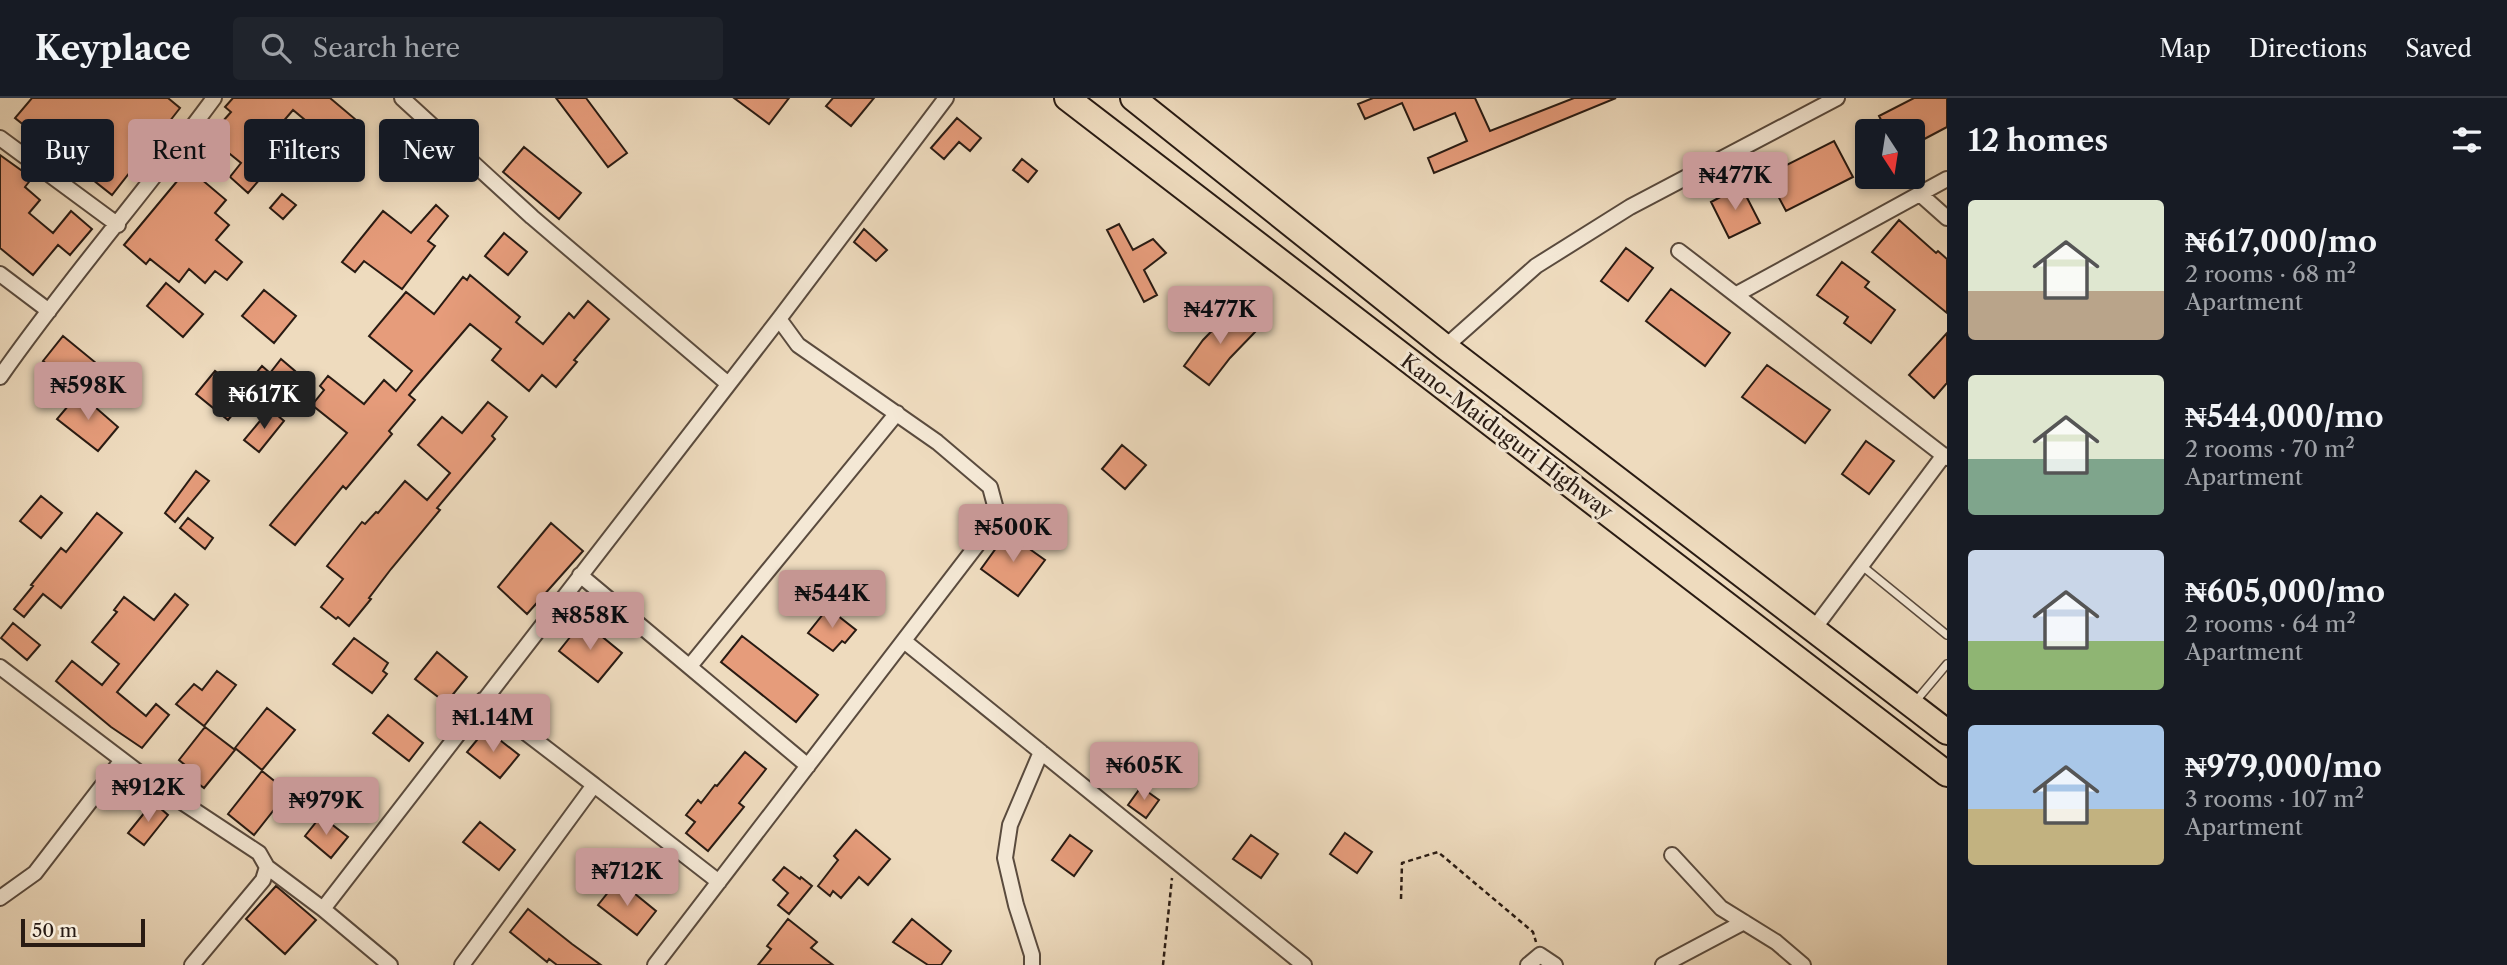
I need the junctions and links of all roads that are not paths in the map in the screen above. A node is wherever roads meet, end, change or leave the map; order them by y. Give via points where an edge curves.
1 (215, 98) edge
2 (402, 98) edge
3 (946, 98) edge
4 (1067, 98) edge
5 (1133, 98) edge
6 (1833, 99) edge
7 (0, 138) edge
8 (1947, 179) edge
9 (1920, 194) junction
10 (1947, 218) edge
11 (118, 225) junction
12 (1679, 251) dead end
13 (0, 274) edge
14 (1737, 294) junction
15 (49, 311) junction
16 (779, 319) junction
17 (1445, 347) junction
18 (0, 377) edge
19 (727, 383) junction
20 (897, 413) junction
21 (1946, 456) edge
22 (1861, 565) junction
23 (580, 575) junction
24 (1813, 630) junction
25 (1947, 635) edge
26 (904, 641) junction
27 (1947, 664) edge
28 (690, 666) junction
29 (0, 667) edge
30 (483, 700) junction
31 (1912, 705) junction
32 (1947, 732) edge
33 (1041, 752) junction
34 (122, 760) junction
35 (808, 766) junction
36 (1947, 774) edge
37 (594, 785) junction
38 (1672, 855) dead end
39 (268, 867) junction
40 (719, 882) junction
41 (0, 898) edge
42 (323, 909) junction
43 (1744, 922) junction
44 (1534, 960) edge
45 (1685, 960) edge
46 (192, 965) edge
47 (390, 965) edge
48 (463, 965) edge
49 (655, 965) edge
50 (1032, 965) edge
51 (1304, 965) edge
52 (1555, 965) edge
53 (1663, 965) edge
54 (1803, 965) edge

1 - 11 street
2 - 19 street via 532,217
3 - 16 street
4 - 36 highway, Kano-Maiduguri Highway
5 - 17 highway, Kano-Maiduguri Highway
6 - 17 street via 1630,207 1536,266
7 - 11 street
8 - 9 street
9 - 10 street
9 - 14 street
11 - 15 street
12 - 14 street
13 - 15 street
14 - 21 street
15 - 18 street
16 - 19 street
16 - 20 street via 798,345
17 - 24 highway, Kano-Maiduguri Highway
19 - 23 street
20 - 26 street via 990,487 997,513
20 - 28 street
21 - 22 street
22 - 24 street
22 - 25 lane
23 - 28 street
23 - 30 street
24 - 31 highway, Kano-Maiduguri Highway
26 - 33 street
26 - 35 street
27 - 31 lane
28 - 35 street
29 - 34 street
30 - 37 street
30 - 42 street
31 - 32 highway, Kano-Maiduguri Highway
33 - 50 street via 1010,825 1005,858
33 - 51 street
34 - 39 street via 259,853
34 - 41 street via 35,873
35 - 40 street
37 - 40 street
37 - 48 street
38 - 43 street via 1721,908
39 - 42 street
39 - 46 street via 263,880
40 - 49 street
42 - 47 street
43 - 45 street
43 - 54 street
44 - 52 street
45 - 53 street

